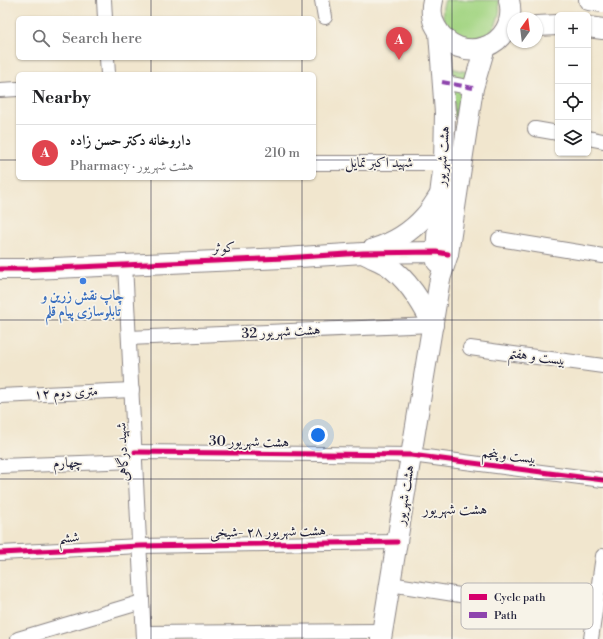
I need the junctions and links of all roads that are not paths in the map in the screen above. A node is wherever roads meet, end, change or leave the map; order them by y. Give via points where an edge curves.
1 (104, 0) edge
2 (322, 0) edge
3 (509, 0) edge
4 (589, 0) edge
5 (432, 1) edge
6 (603, 2) edge
7 (510, 12) edge
8 (105, 16) edge
9 (325, 17) dead end
10 (555, 25) edge
11 (543, 26) edge
12 (591, 28) edge
13 (507, 29) edge
14 (603, 29) edge
15 (439, 33) junction
16 (485, 47) junction
17 (107, 60) edge
18 (108, 72) edge
19 (442, 82) junction
20 (473, 88) junction
21 (16, 89) edge
22 (0, 90) edge
23 (535, 129) dead end
24 (555, 132) edge
25 (591, 139) edge
26 (603, 141) edge
27 (316, 163) edge
28 (444, 163) junction
29 (440, 195) junction
30 (499, 239) dead end
31 (363, 253) junction
32 (442, 253) junction
33 (603, 256) edge
34 (125, 264) junction
35 (0, 269) edge
36 (433, 325) junction
37 (129, 338) junction
38 (470, 348) dead end
39 (603, 366) edge
40 (132, 390) junction
41 (0, 396) edge
42 (411, 455) junction
43 (135, 457) junction
44 (0, 466) edge
45 (603, 480) edge
46 (397, 542) junction
47 (140, 546) junction
48 (0, 553) edge
49 (603, 556) edge
50 (602, 574) edge
51 (390, 584) junction
52 (461, 595) edge
53 (142, 602) junction
54 (594, 616) joint
55 (593, 624) edge
56 (592, 629) edge
57 (382, 635) edge
58 (144, 636) edge
59 (18, 639) edge
60 (591, 639) edge

1 - 8 street
2 - 9 street
3 - 7 main road
4 - 6 main road
5 - 15 main road via 434,24
10 - 11 main road
12 - 14 main road
13 - 16 main road
15 - 16 main road via 455,46 465,49
15 - 19 main road, هشت شهریور
16 - 20 main road, هشت شهریور
17 - 18 street
19 - 20 street
19 - 28 main road, هشت شهریور via 445,113
20 - 32 main road, هشت شهریور
21 - 22 street
23 - 24 street
25 - 26 street
27 - 28 street, شهید اکبر تمایل
28 - 29 main road, هشت شهریور
29 - 31 main road via 426,215 408,232 386,245
29 - 32 main road, هشت شهریور
30 - 33 street
31 - 32 main road, کوثر
31 - 34 main road, کوثر
31 - 36 main road via 387,266 402,278 424,306
32 - 36 main road, هشت شهریور
34 - 35 main road, کوثر
34 - 37 street, شهید درگاهی
36 - 37 street, هشت شهریور 32
36 - 42 main road, هشت شهریور
37 - 40 street, شهید درگاهی
38 - 39 street, بیست و هفتم
40 - 41 street, ۱۲ متری دوم
40 - 43 street, شهید درگاهی
42 - 43 street, هشت شهریور 30
42 - 45 street, بیست و پنجم
42 - 46 main road, هشت شهریور
43 - 44 street, چهارم
43 - 47 street, شهید درگاهی
46 - 47 street, هشت شهریور ۲۸ -شیخی
46 - 51 main road, هشت شهریور
47 - 48 street, ششم
47 - 53 street, شهید درگاهی
49 - 50 street
50 - 54 street
51 - 52 street
51 - 57 main road, هشت شهریور
53 - 58 street, شهید درگاهی
53 - 59 street
54 - 55 street
56 - 60 street
57 - 58 street

